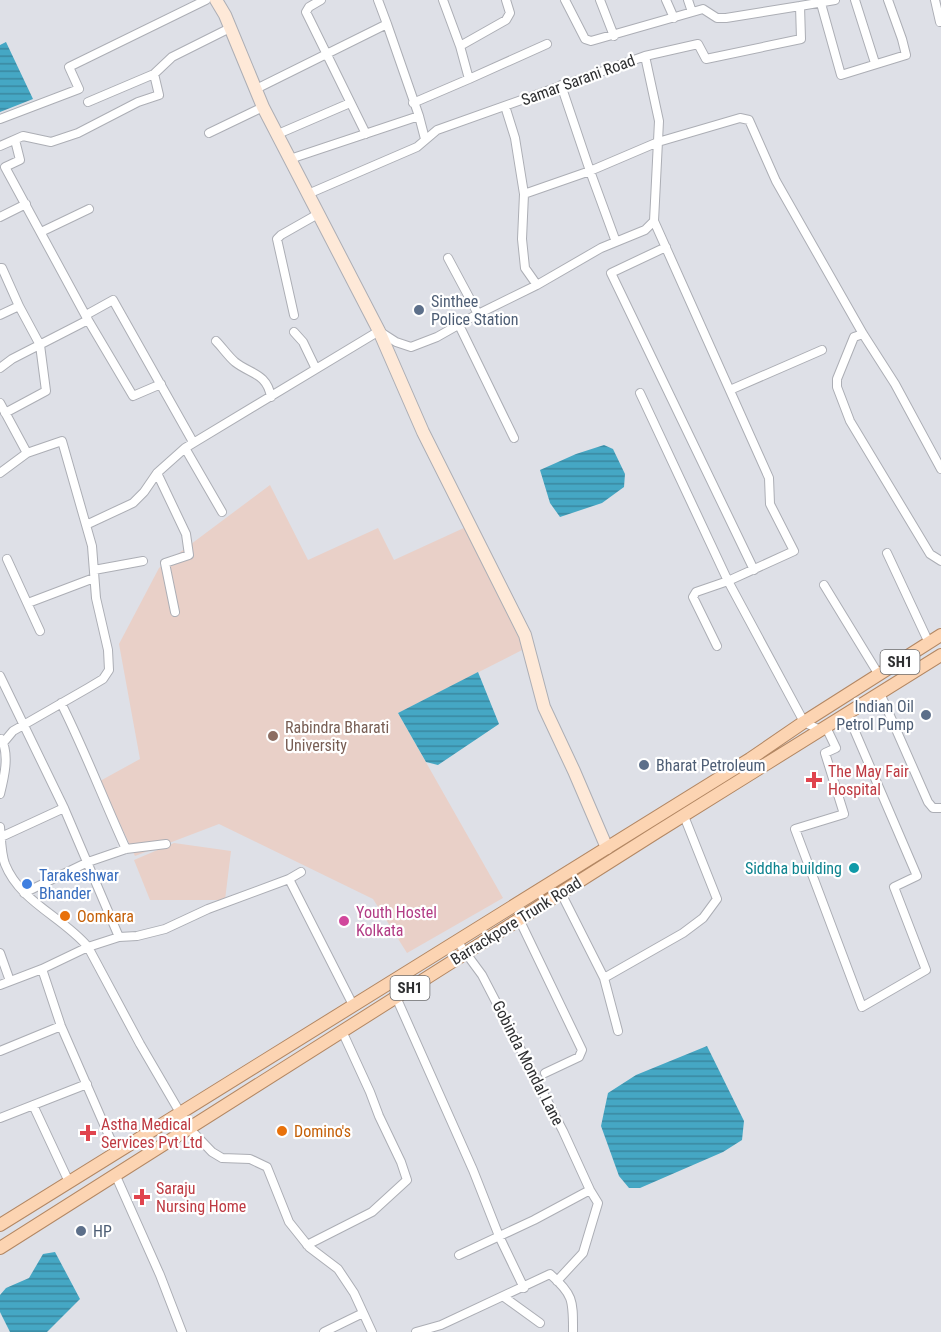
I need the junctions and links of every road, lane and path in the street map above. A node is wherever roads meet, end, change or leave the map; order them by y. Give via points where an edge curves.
1 (206, 0) edge
2 (216, 0) edge
3 (321, 0) edge
4 (378, 0) edge
5 (442, 0) edge
6 (506, 0) edge
7 (565, 0) edge
8 (600, 0) edge
9 (666, 0) edge
10 (688, 0) edge
11 (835, 0) edge
12 (855, 0) edge
13 (888, 0) edge
14 (935, 0) edge
15 (820, 1) edge
16 (800, 6) junction
17 (692, 12) junction
18 (674, 18) junction
19 (940, 22) edge
20 (387, 24) junction
21 (230, 28) junction
22 (614, 36) junction
23 (547, 44) dead end
24 (460, 46) junction
25 (326, 55) junction
26 (645, 56) junction
27 (875, 63) junction
28 (154, 74) junction
29 (470, 79) junction
30 (561, 85) junction
31 (256, 89) junction
32 (88, 102) dead end
33 (350, 103) junction
34 (413, 103) junction
35 (506, 106) junction
36 (264, 107) junction
37 (419, 116) junction
38 (0, 119) edge
39 (209, 133) dead end
40 (278, 134) junction
41 (366, 134) junction
42 (425, 139) junction
43 (15, 140) junction
44 (658, 142) junction
45 (0, 146) edge
46 (290, 159) junction
47 (590, 171) junction
48 (308, 194) junction
49 (524, 194) junction
50 (26, 204) junction
51 (89, 209) dead end
52 (318, 214) junction
53 (0, 217) edge
54 (654, 221) junction
55 (41, 232) junction
56 (616, 242) junction
57 (666, 247) junction
58 (448, 258) dead end
59 (0, 268) edge
60 (537, 285) junction
61 (20, 306) junction
62 (478, 314) junction
63 (0, 315) edge
64 (294, 315) dead end
65 (87, 318) junction
66 (459, 325) junction
67 (379, 331) junction
68 (294, 332) dead end
69 (863, 334) junction
70 (216, 341) dead end
71 (40, 345) junction
72 (822, 350) dead end
73 (0, 368) edge
74 (316, 369) junction
75 (161, 384) junction
76 (730, 390) junction
77 (640, 393) dead end
78 (271, 397) junction
79 (0, 403) edge
80 (5, 413) junction
81 (514, 438) dead end
82 (194, 442) junction
83 (184, 448) junction
84 (27, 453) junction
85 (941, 470) edge
86 (0, 473) edge
87 (158, 473) junction
88 (222, 512) dead end
89 (86, 525) junction
90 (887, 553) dead end
91 (7, 559) dead end
92 (143, 561) dead end
93 (941, 561) edge
94 (754, 570) junction
95 (94, 574) junction
96 (728, 581) junction
97 (824, 585) dead end
98 (28, 603) junction
99 (175, 612) dead end
100 (40, 631) dead end
101 (941, 635) edge
102 (929, 643) junction
103 (717, 646) dead end
104 (941, 655) edge
105 (879, 675) junction
106 (0, 676) edge
107 (880, 693) junction
108 (61, 703) junction
109 (847, 713) junction
110 (804, 722) junction
111 (24, 724) junction
112 (823, 728) junction
113 (2, 741) edge
114 (2, 773) edge
115 (0, 794) edge
116 (64, 808) junction
117 (941, 808) edge
118 (684, 816) junction
119 (0, 826) edge
120 (1, 837) edge
121 (166, 844) dead end
122 (607, 848) junction
123 (126, 849) junction
124 (88, 862) junction
125 (3, 865) edge
126 (301, 872) dead end
127 (289, 879) junction
128 (24, 893) junction
129 (561, 893) junction
130 (519, 920) junction
131 (119, 937) junction
132 (457, 941) junction
133 (88, 947) junction
134 (0, 953) edge
135 (466, 953) junction
136 (42, 969) junction
137 (604, 978) junction
138 (10, 981) junction
139 (0, 985) edge
140 (396, 997) junction
141 (353, 1005) junction
142 (61, 1026) junction
143 (618, 1030) dead end
144 (342, 1031) junction
145 (0, 1050) edge
146 (545, 1073) dead end
147 (87, 1084) junction
148 (33, 1105) junction
149 (179, 1113) junction
150 (0, 1118) edge
151 (189, 1128) junction
152 (116, 1152) junction
153 (115, 1174) junction
154 (69, 1182) junction
155 (590, 1190) junction
156 (0, 1225) edge
157 (500, 1236) junction
158 (307, 1245) junction
159 (0, 1248) edge
160 (459, 1255) dead end
161 (557, 1281) junction
162 (524, 1288) junction
163 (504, 1297) junction
164 (363, 1313) junction
165 (540, 1323) dead end
166 (182, 1332) edge
167 (324, 1332) edge
168 (372, 1332) edge
169 (416, 1332) edge
170 (573, 1332) edge

1 - 38 street via 69,67 80,89
2 - 21 street
3 - 25 street via 306,12
4 - 20 street
5 - 24 street
6 - 24 street via 510,13 506,20
7 - 22 street via 585,39
8 - 22 street
9 - 18 street
10 - 17 street
11 - 15 street
12 - 27 street
13 - 27 street via 906,55
14 - 19 street
15 - 16 street
15 - 27 street via 841,75
16 - 17 street via 726,18 713,17 705,10
16 - 26 street, Samar Sarani Road via 801,39 796,41 706,59 698,44
17 - 18 street
18 - 22 street
20 - 25 street
20 - 34 street
21 - 28 street via 172,57
21 - 31 street
23 - 29 street
24 - 29 street
25 - 31 street
25 - 33 street
26 - 30 street, Samar Sarani Road
26 - 44 street via 659,121
28 - 32 street
28 - 43 street via 159,95 51,142 23,136
29 - 34 street
30 - 35 street, Samar Sarani Road
30 - 47 street
31 - 36 street
33 - 40 street
33 - 41 street
34 - 37 street
35 - 42 street, Samar Sarani Road via 437,130
35 - 49 street
36 - 39 street
36 - 40 street
37 - 41 street
37 - 42 street
40 - 46 street
41 - 46 street
42 - 48 street, Samar Sarani Road via 417,147
43 - 45 street
43 - 50 street via 21,160 5,167
44 - 47 street
44 - 54 street
44 - 69 street via 740,118 749,120 776,181
46 - 48 street
47 - 49 street
47 - 56 street
48 - 52 street
49 - 60 street via 525,268
50 - 53 street
50 - 55 street
51 - 55 street
52 - 64 street via 277,239
52 - 67 street
54 - 56 street via 645,230
54 - 57 street
55 - 65 street
56 - 60 street
57 - 76 street
57 - 94 street via 611,273
58 - 62 street
59 - 61 street
60 - 62 street
61 - 63 street
61 - 71 street
62 - 66 street
65 - 71 street
65 - 75 street via 133,396
65 - 75 street via 113,300
66 - 67 street via 411,347
66 - 81 street
67 - 74 street
67 - 122 street via 423,432 525,635 544,707
68 - 74 street
69 - 85 street
69 - 93 street via 854,338 837,387 850,421 930,554
70 - 78 street via 236,363 258,375 270,389
71 - 73 street
71 - 80 street via 46,392
72 - 76 street
74 - 78 street
75 - 82 street
76 - 94 street via 769,478 770,504 794,551
77 - 96 street
78 - 82 street
79 - 80 street
80 - 84 street
82 - 83 street
83 - 87 street
83 - 88 street
84 - 86 street
84 - 89 street via 62,441
87 - 89 street via 133,503
87 - 99 street via 186,534 189,555 165,563
89 - 95 street
90 - 102 street
91 - 98 street
92 - 95 street
94 - 96 street
95 - 98 street
95 - 108 street via 109,670 103,679
96 - 103 street via 696,592 693,597
96 - 110 street
97 - 105 street
98 - 100 street
101 - 102 main road, Barrackpore Trunk Road / SH1
102 - 105 main road, Barrackpore Trunk Road / SH1
104 - 107 main road, Barrackpore Trunk Road / SH1
105 - 110 main road, Barrackpore Trunk Road / SH1
106 - 111 street
107 - 109 main road, Barrackpore Trunk Road / SH1
107 - 117 street via 928,802 933,808
108 - 111 street
108 - 123 street
109 - 112 main road, Barrackpore Trunk Road / SH1
109 - 112 street via 917,876 894,887 926,970 862,1006 795,829 844,814 825,753 836,748
110 - 112 street
110 - 122 main road, Barrackpore Trunk Road / SH1
111 - 113 street
111 - 116 street
112 - 118 main road, Barrackpore Trunk Road / SH1
113 - 114 street via 6,763
114 - 115 street
116 - 120 street
116 - 124 street
118 - 129 main road, Barrackpore Trunk Road / SH1
118 - 137 street via 717,899 703,918 683,933
119 - 120 street
120 - 125 street
121 - 123 street
122 - 132 main road, Barrackpore Trunk Road / SH1
123 - 124 street
124 - 128 street
124 - 131 street
125 - 128 street
126 - 127 street
127 - 131 street via 165,929
127 - 141 street
128 - 133 street
129 - 130 main road, Barrackpore Trunk Road / SH1
129 - 137 street
130 - 135 main road, Barrackpore Trunk Road / SH1
130 - 146 street via 582,1050 579,1057
131 - 133 street
132 - 135 street, Gobinda Mondal Lane
132 - 141 main road, Barrackpore Trunk Road / SH1
133 - 136 street
133 - 149 street
134 - 138 street
135 - 140 main road, Barrackpore Trunk Road / SH1
135 - 155 street, Gobinda Mondal Lane via 503,1015
136 - 138 street
136 - 142 street
137 - 143 street
138 - 139 street
140 - 144 main road, Barrackpore Trunk Road / SH1
140 - 157 street
141 - 149 main road, Barrackpore Trunk Road / SH1
142 - 145 street
142 - 147 street
144 - 151 main road, Barrackpore Trunk Road / SH1
144 - 158 street via 407,1180 372,1212
147 - 148 street
147 - 152 street
148 - 150 street
148 - 154 street
149 - 151 street
149 - 152 main road, Barrackpore Trunk Road / SH1
151 - 153 main road, Barrackpore Trunk Road / SH1
151 - 158 street via 222,1158 250,1159 267,1167 289,1222
152 - 154 main road, Barrackpore Trunk Road / SH1
153 - 159 main road, Barrackpore Trunk Road / SH1
153 - 166 street
154 - 156 main road, Barrackpore Trunk Road / SH1
155 - 157 street
155 - 161 street, Gobinda Mondal Lane via 597,1203 583,1253
157 - 160 street
157 - 162 street
158 - 164 street via 338,1269
161 - 162 street via 550,1274
161 - 170 street via 567,1289 573,1308
162 - 163 street
163 - 165 street
163 - 169 street
164 - 167 street
164 - 168 street

